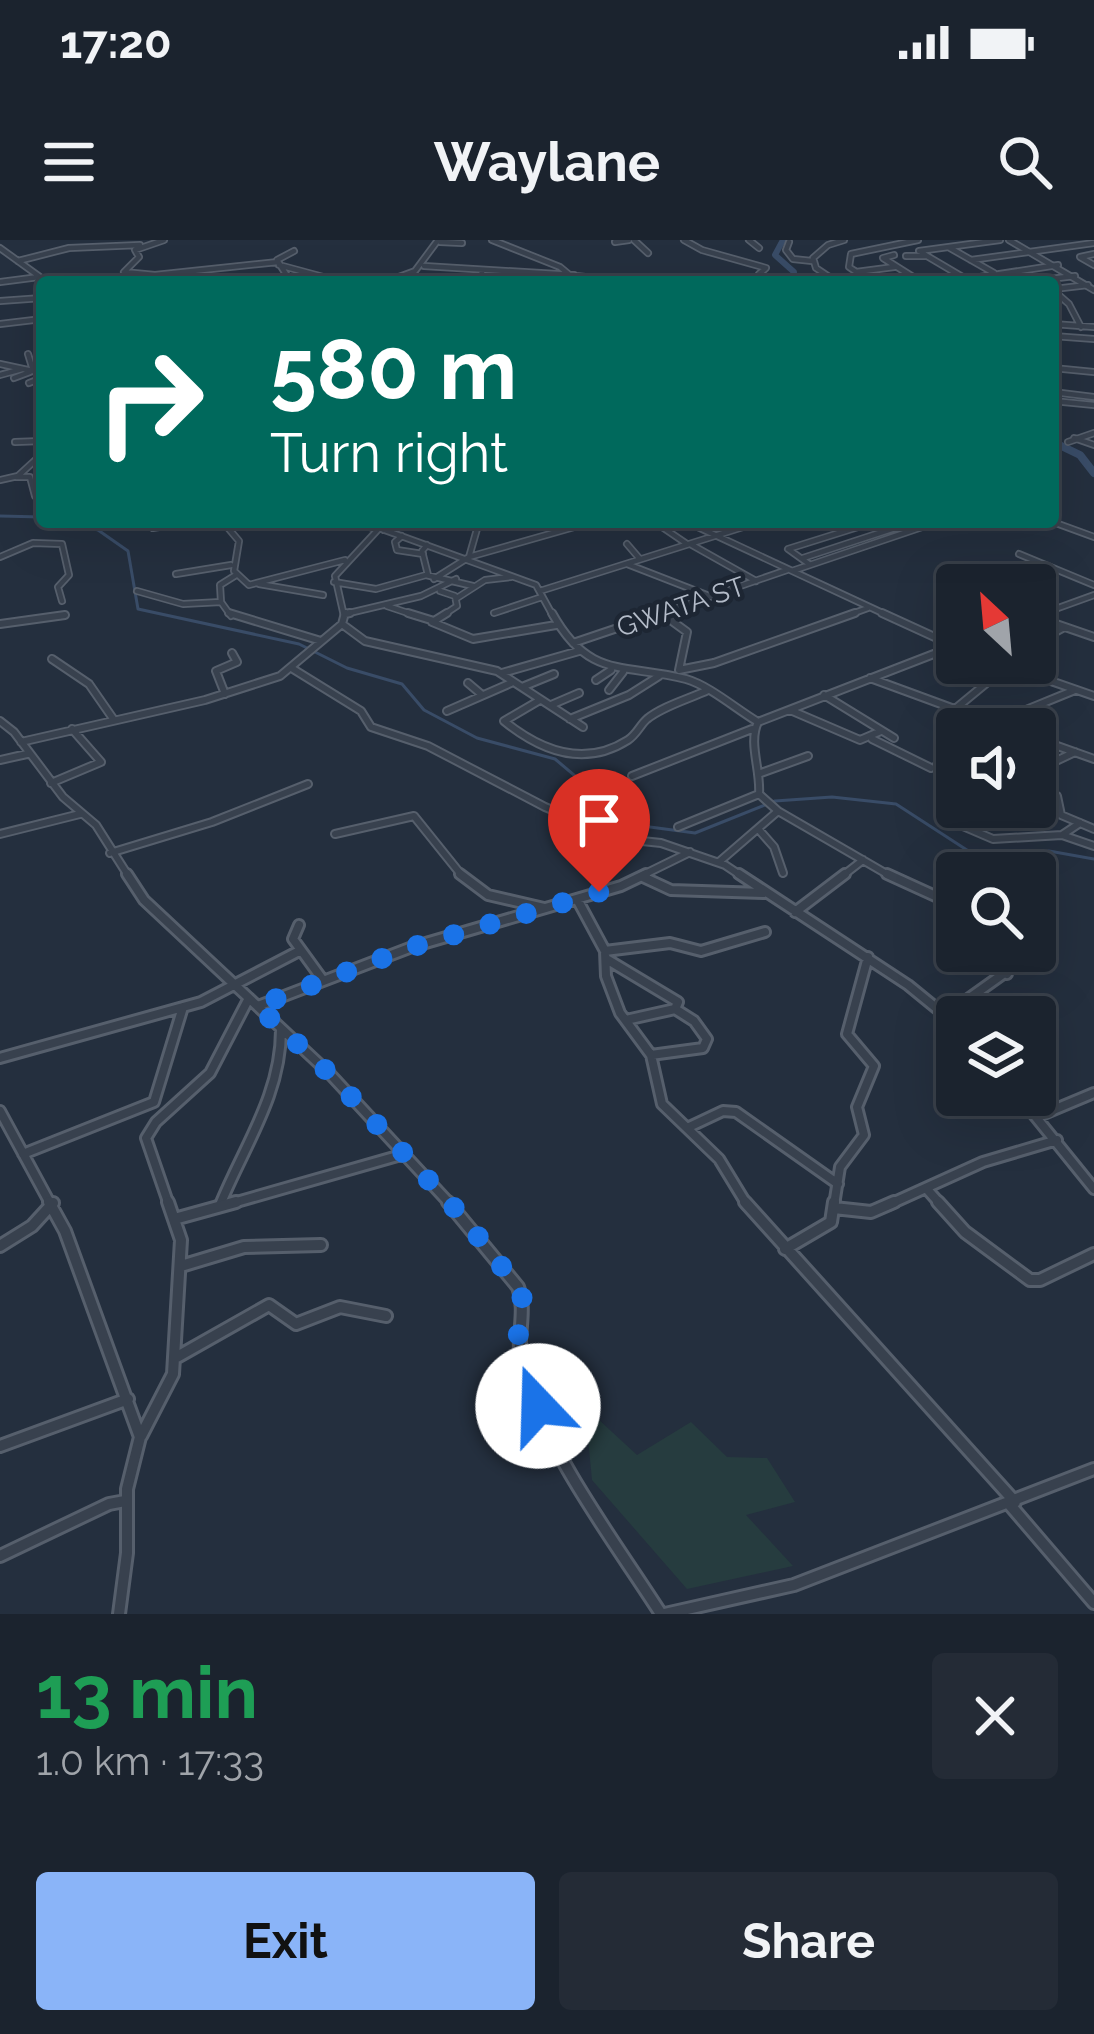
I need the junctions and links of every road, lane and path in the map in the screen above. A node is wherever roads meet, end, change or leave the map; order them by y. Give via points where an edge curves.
1 (88, 240) edge
2 (164, 240) edge
3 (440, 240) edge
4 (492, 240) edge
5 (632, 240) edge
6 (684, 240) edge
7 (749, 240) edge
8 (845, 240) edge
9 (882, 240) edge
10 (918, 240) edge
11 (1000, 240) edge
12 (1009, 240) edge
13 (1042, 240) edge
14 (1071, 240) edge
15 (615, 242) edge
16 (789, 242) edge
17 (903, 242) edge
18 (148, 243) junction
19 (1094, 243) edge
20 (463, 244) dead end
21 (890, 244) junction
22 (1080, 245) junction
23 (0, 248) edge
24 (74, 248) junction
25 (759, 248) dead end
26 (949, 248) junction
27 (1057, 248) junction
28 (862, 249) junction
29 (294, 251) dead end
30 (919, 251) junction
31 (1031, 251) junction
32 (648, 254) dead end
33 (1094, 254) edge
34 (894, 255) dead end
35 (906, 256) dead end
36 (927, 256) junction
37 (971, 260) junction
38 (18, 261) junction
39 (813, 261) junction
40 (135, 262) junction
41 (278, 263) junction
42 (424, 266) junction
43 (1058, 266) junction
44 (1094, 266) edge
45 (849, 267) junction
46 (896, 267) junction
47 (481, 270) junction
48 (509, 271) junction
49 (820, 271) junction
50 (856, 272) junction
51 (151, 274) junction
52 (759, 274) dead end
53 (996, 274) junction
54 (38, 276) edge
55 (287, 276) edge
56 (320, 276) edge
57 (401, 276) edge
58 (413, 276) edge
59 (484, 276) edge
60 (510, 276) edge
61 (556, 276) edge
62 (571, 276) edge
63 (828, 276) edge
64 (862, 276) edge
65 (910, 276) edge
66 (963, 276) edge
67 (987, 276) edge
68 (1075, 276) junction
69 (36, 277) edge
70 (1059, 278) edge
71 (0, 282) edge
72 (1090, 284) edge
73 (1059, 289) edge
74 (1059, 296) edge
75 (36, 300) edge
76 (0, 301) edge
77 (11, 301) junction
78 (10, 309) dead end
79 (36, 320) edge
80 (0, 323) edge
81 (1059, 325) edge
82 (1081, 327) junction
83 (1094, 328) edge
84 (1059, 336) edge
85 (1094, 339) edge
86 (28, 354) dead end
87 (0, 364) edge
88 (21, 369) junction
89 (32, 369) junction
90 (1059, 369) edge
91 (36, 370) edge
92 (1094, 372) edge
93 (0, 375) edge
94 (36, 377) edge
95 (14, 378) dead end
96 (28, 383) dead end
97 (1059, 393) edge
98 (1059, 401) edge
99 (1094, 401) edge
100 (1094, 433) edge
101 (36, 441) edge
102 (15, 442) dead end
103 (1094, 445) edge
104 (36, 459) edge
105 (14, 477) junction
106 (0, 480) edge
107 (35, 496) dead end
108 (1059, 524) edge
109 (228, 528) edge
110 (380, 528) edge
111 (383, 528) edge
112 (476, 528) edge
113 (553, 528) edge
114 (572, 528) edge
115 (664, 528) edge
116 (699, 528) edge
117 (740, 528) edge
118 (855, 528) edge
119 (894, 528) edge
120 (919, 528) edge
121 (558, 532) junction
122 (402, 536) junction
123 (715, 536) junction
124 (1094, 537) edge
125 (627, 544) dead end
126 (689, 544) junction
127 (427, 545) junction
128 (422, 554) junction
129 (1019, 554) dead end
130 (758, 556) junction
131 (0, 557) edge
132 (467, 558) junction
133 (801, 558) junction
134 (641, 559) junction
135 (346, 560) junction
136 (625, 563) junction
137 (813, 564) junction
138 (231, 565) junction
139 (730, 565) junction
140 (207, 569) junction
141 (790, 570) junction
142 (176, 574) dead end
143 (236, 575) junction
144 (431, 577) junction
145 (518, 577) junction
146 (455, 579) junction
147 (757, 581) junction
148 (221, 582) junction
149 (334, 582) junction
150 (257, 584) junction
151 (1094, 585) edge
152 (473, 586) junction
153 (137, 590) dead end
154 (439, 590) junction
155 (541, 594) junction
156 (323, 595) dead end
157 (1094, 595) edge
158 (712, 597) junction
159 (457, 598) junction
160 (62, 601) dead end
161 (220, 602) junction
162 (386, 605) junction
163 (870, 608) junction
164 (1056, 609) edge
165 (494, 613) dead end
166 (661, 613) junction
167 (345, 614) junction
168 (65, 615) dead end
169 (432, 622) junction
170 (0, 624) edge
171 (342, 624) junction
172 (1056, 624) edge
173 (556, 625) junction
174 (1064, 627) junction
175 (1056, 631) edge
176 (333, 632) junction
177 (354, 637) junction
178 (936, 637) edge
179 (1094, 637) edge
180 (322, 641) junction
181 (576, 647) junction
182 (232, 653) dead end
183 (936, 653) edge
184 (52, 658) dead end
185 (292, 669) junction
186 (613, 669) junction
187 (623, 672) junction
188 (502, 673) junction
189 (554, 674) dead end
190 (678, 674) junction
191 (660, 675) junction
192 (870, 678) junction
193 (596, 680) dead end
194 (468, 683) dead end
195 (1056, 683) edge
196 (984, 684) edge
197 (517, 685) junction
198 (709, 689) junction
199 (609, 690) dead end
200 (1076, 690) junction
201 (579, 693) dead end
202 (225, 694) junction
203 (482, 694) junction
204 (823, 694) junction
205 (1094, 696) edge
206 (540, 700) junction
207 (549, 706) junction
208 (952, 708) edge
209 (957, 708) edge
210 (1032, 708) edge
211 (788, 709) junction
212 (447, 711) dead end
213 (570, 719) junction
214 (114, 720) junction
215 (0, 721) edge
216 (755, 725) junction
217 (584, 728) dead end
218 (72, 729) junction
219 (881, 731) junction
220 (894, 737) dead end
221 (870, 739) junction
222 (21, 742) junction
223 (1056, 745) edge
224 (1075, 752) junction
225 (27, 754) junction
226 (808, 755) dead end
227 (1094, 759) edge
228 (0, 760) edge
229 (1056, 761) edge
230 (931, 768) dead end
231 (761, 773) junction
232 (632, 776) dead end
233 (51, 783) junction
234 (308, 784) dead end
235 (759, 794) junction
236 (1056, 796) edge
237 (778, 811) junction
238 (81, 814) junction
239 (1080, 823) junction
240 (678, 827) dead end
241 (961, 828) edge
242 (1094, 829) edge
243 (760, 831) junction
244 (0, 834) edge
245 (335, 834) dead end
246 (1062, 835) junction
247 (1094, 846) edge
248 (692, 852) junction
249 (110, 853) junction
250 (863, 860) junction
251 (719, 862) junction
252 (783, 873) dead end
253 (643, 877) junction
254 (765, 892) junction
255 (936, 895) edge
256 (577, 899) junction
257 (545, 908) junction
258 (795, 912) junction
259 (299, 925) dead end
260 (765, 932) dead end
261 (301, 950) junction
262 (606, 956) junction
263 (868, 957) junction
264 (1010, 972) edge
265 (1007, 974) joint
266 (322, 980) junction
267 (230, 983) junction
268 (974, 996) edge
269 (253, 1002) junction
270 (936, 1006) edge
271 (183, 1007) junction
272 (675, 1009) junction
273 (625, 1020) junction
274 (281, 1029) junction
275 (651, 1055) junction
276 (0, 1058) edge
277 (1094, 1093) edge
278 (1056, 1109) edge
279 (0, 1111) edge
280 (1039, 1116) edge
281 (687, 1128) junction
282 (1057, 1140) junction
283 (23, 1154) junction
284 (401, 1155) junction
285 (839, 1185) junction
286 (926, 1188) junction
287 (1094, 1190) edge
288 (52, 1204) junction
289 (220, 1205) junction
290 (834, 1208) junction
291 (177, 1219) junction
292 (321, 1245) dead end
293 (0, 1246) edge
294 (784, 1249) junction
295 (1094, 1254) edge
296 (181, 1266) junction
297 (386, 1316) dead end
298 (175, 1358) junction
299 (128, 1399) junction
300 (140, 1437) junction
301 (0, 1446) edge
302 (1094, 1469) edge
303 (125, 1501) junction
304 (1012, 1503) junction
305 (0, 1556) edge
306 (1094, 1603) edge
307 (704, 1610) edge
308 (672, 1613) edge
309 (119, 1614) edge

1 - 24 street
2 - 18 street
3 - 20 street
3 - 42 street
3 - 57 street
4 - 62 street
5 - 15 street
5 - 32 street
6 - 52 street via 766,268
7 - 25 street
8 - 28 street
8 - 39 street
9 - 21 street
10 - 17 street
11 - 26 street
12 - 31 street
13 - 27 street
14 - 22 street
16 - 39 street via 793,259
17 - 21 street
17 - 30 street
18 - 24 street
18 - 40 street via 135,250
19 - 22 street
21 - 28 street
22 - 27 street
23 - 38 street
24 - 38 street
26 - 30 street
26 - 37 street
27 - 31 street
28 - 45 street via 848,258
29 - 41 street
30 - 36 street
31 - 37 street
31 - 43 street
33 - 44 street via 1081,257
34 - 46 street via 882,257
35 - 36 street
36 - 66 street
37 - 53 street
38 - 54 street
39 - 49 street
40 - 51 street
40 - 51 street via 124,272
41 - 51 street
41 - 55 street
41 - 56 street
42 - 47 street
42 - 58 street
43 - 53 street
43 - 68 street
45 - 49 street
45 - 50 street
46 - 50 street
46 - 65 street
47 - 48 street
47 - 59 street
48 - 60 street
48 - 61 street
49 - 63 street
50 - 64 street
53 - 67 street
68 - 70 street
68 - 72 street
69 - 71 street
72 - 73 street
74 - 82 street
75 - 77 street
76 - 77 street
77 - 78 street
79 - 80 street
81 - 82 street
82 - 83 street
84 - 85 street
86 - 89 street
87 - 88 street
88 - 89 street
88 - 93 street
89 - 91 street
89 - 95 street
90 - 92 street
94 - 96 street
97 - 99 street
98 - 99 street
100 - 103 street via 1071,440
101 - 102 street
104 - 105 street
105 - 106 street
105 - 107 street via 30,477
108 - 124 street
109 - 138 street via 239,541
110 - 135 street
111 - 122 street
112 - 132 street
113 - 121 street
114 - 121 street
115 - 126 street
116 - 123 street
117 - 123 street
118 - 133 street via 788,549
119 - 133 street
120 - 137 street, GWATA ST
121 - 132 street
122 - 127 street
122 - 128 street via 397,550
123 - 126 street
123 - 130 street
125 - 134 street
126 - 134 street
126 - 139 street
127 - 128 street
127 - 132 street
128 - 144 street
129 - 151 street
130 - 139 street
130 - 141 street
131 - 160 street via 33,543 62,544 69,575 59,584
132 - 144 street
132 - 145 street
132 - 146 street
133 - 137 street
134 - 136 street
135 - 149 street
135 - 150 street
136 - 155 street
136 - 158 street
137 - 141 street, GWATA ST
138 - 140 street
138 - 143 street
139 - 147 street
140 - 142 street
140 - 148 street
141 - 147 street, GWATA ST
141 - 163 street
143 - 148 street
143 - 150 street
144 - 146 street
144 - 149 street via 376,589
145 - 152 street
145 - 155 street
146 - 152 street
146 - 154 street
147 - 158 street, GWATA ST
148 - 161 street
149 - 167 street
150 - 156 street
152 - 159 street
153 - 161 street via 183,604
154 - 159 street
154 - 162 street
155 - 165 street
155 - 173 street
157 - 164 street
158 - 166 street, GWATA ST
159 - 169 street
161 - 180 street via 236,620
162 - 167 street
162 - 169 street
163 - 178 street
163 - 190 street
166 - 181 street, GWATA ST
166 - 190 street via 687,632
167 - 171 street
168 - 170 street
169 - 173 street via 473,639
171 - 176 street
171 - 177 street
172 - 174 street
173 - 181 street
174 - 175 street
174 - 179 street
176 - 177 street
176 - 180 street
177 - 188 street
180 - 185 street
181 - 186 street
181 - 188 street, GWATA ST
182 - 202 street via 237,662 216,671
183 - 192 street
184 - 214 street via 88,684
185 - 202 street
185 - 248 street via 381,732 428,746 615,836
186 - 187 street
186 - 193 street
187 - 191 street
187 - 199 street
188 - 197 street
189 - 197 street
190 - 191 street
190 - 198 street
191 - 213 street
192 - 204 street
192 - 208 street
194 - 203 street
195 - 200 street
196 - 209 street
197 - 203 street
197 - 206 street
198 - 206 street via 584,760 504,721
198 - 216 street
200 - 205 street
200 - 210 street
201 - 207 street
202 - 214 street
203 - 212 street
204 - 211 street
204 - 219 street
206 - 207 street
207 - 213 street
211 - 216 street
211 - 221 street
213 - 217 street
214 - 218 street
215 - 222 street
216 - 231 street
216 - 232 street
218 - 222 street
218 - 233 street via 101,762
219 - 220 street
219 - 221 street
221 - 230 street
222 - 225 street
223 - 224 street
224 - 227 street
224 - 229 street
225 - 228 street
225 - 233 street
226 - 231 street
231 - 235 street
233 - 238 street
234 - 249 street
235 - 237 street
235 - 240 street
236 - 239 street via 1060,815
237 - 243 street
237 - 250 street
238 - 244 street
238 - 249 street
239 - 242 street
239 - 246 street
241 - 246 street via 994,842
243 - 251 street
243 - 252 street
245 - 257 street via 414,816 469,885
246 - 247 street
248 - 251 street
248 - 253 street
249 - 267 street via 144,900
250 - 255 street
250 - 258 street
251 - 254 street
253 - 254 street via 671,890
253 - 256 street
254 - 258 street
256 - 257 street
256 - 262 street
257 - 266 street
258 - 263 street
259 - 261 street via 293,939
260 - 262 street via 700,951 670,943
261 - 266 street
261 - 267 street
262 - 272 street via 678,1002
262 - 273 street
263 - 270 street
263 - 285 street via 847,1034 874,1073 856,1107 864,1135 842,1163
264 - 265 street
265 - 268 street
266 - 269 street
267 - 269 street
267 - 271 street
269 - 274 street
269 - 291 street via 210,1073 146,1138
271 - 276 street
271 - 283 street via 154,1102
272 - 273 street
272 - 275 street via 694,1021 706,1046
273 - 275 street
274 - 284 street
274 - 289 street via 273,1092
275 - 281 street via 662,1104
277 - 278 street
279 - 283 street
280 - 282 street
281 - 285 street via 736,1112
281 - 294 street
282 - 286 street
282 - 287 street
283 - 288 street
284 - 289 street
284 - 308 street via 518,1287 524,1303 516,1348 573,1478
285 - 290 street
286 - 290 street via 871,1212
286 - 295 street via 965,1232 1030,1280
288 - 293 street
288 - 299 street
289 - 291 street
290 - 294 street via 824,1227
291 - 296 street
292 - 296 street via 244,1247
294 - 304 street
296 - 298 street
297 - 298 street via 340,1307 296,1324 268,1305
298 - 300 street
299 - 300 street
299 - 301 street
300 - 303 street
302 - 304 street
303 - 305 street
303 - 309 street
304 - 306 street
304 - 307 street
307 - 308 street

